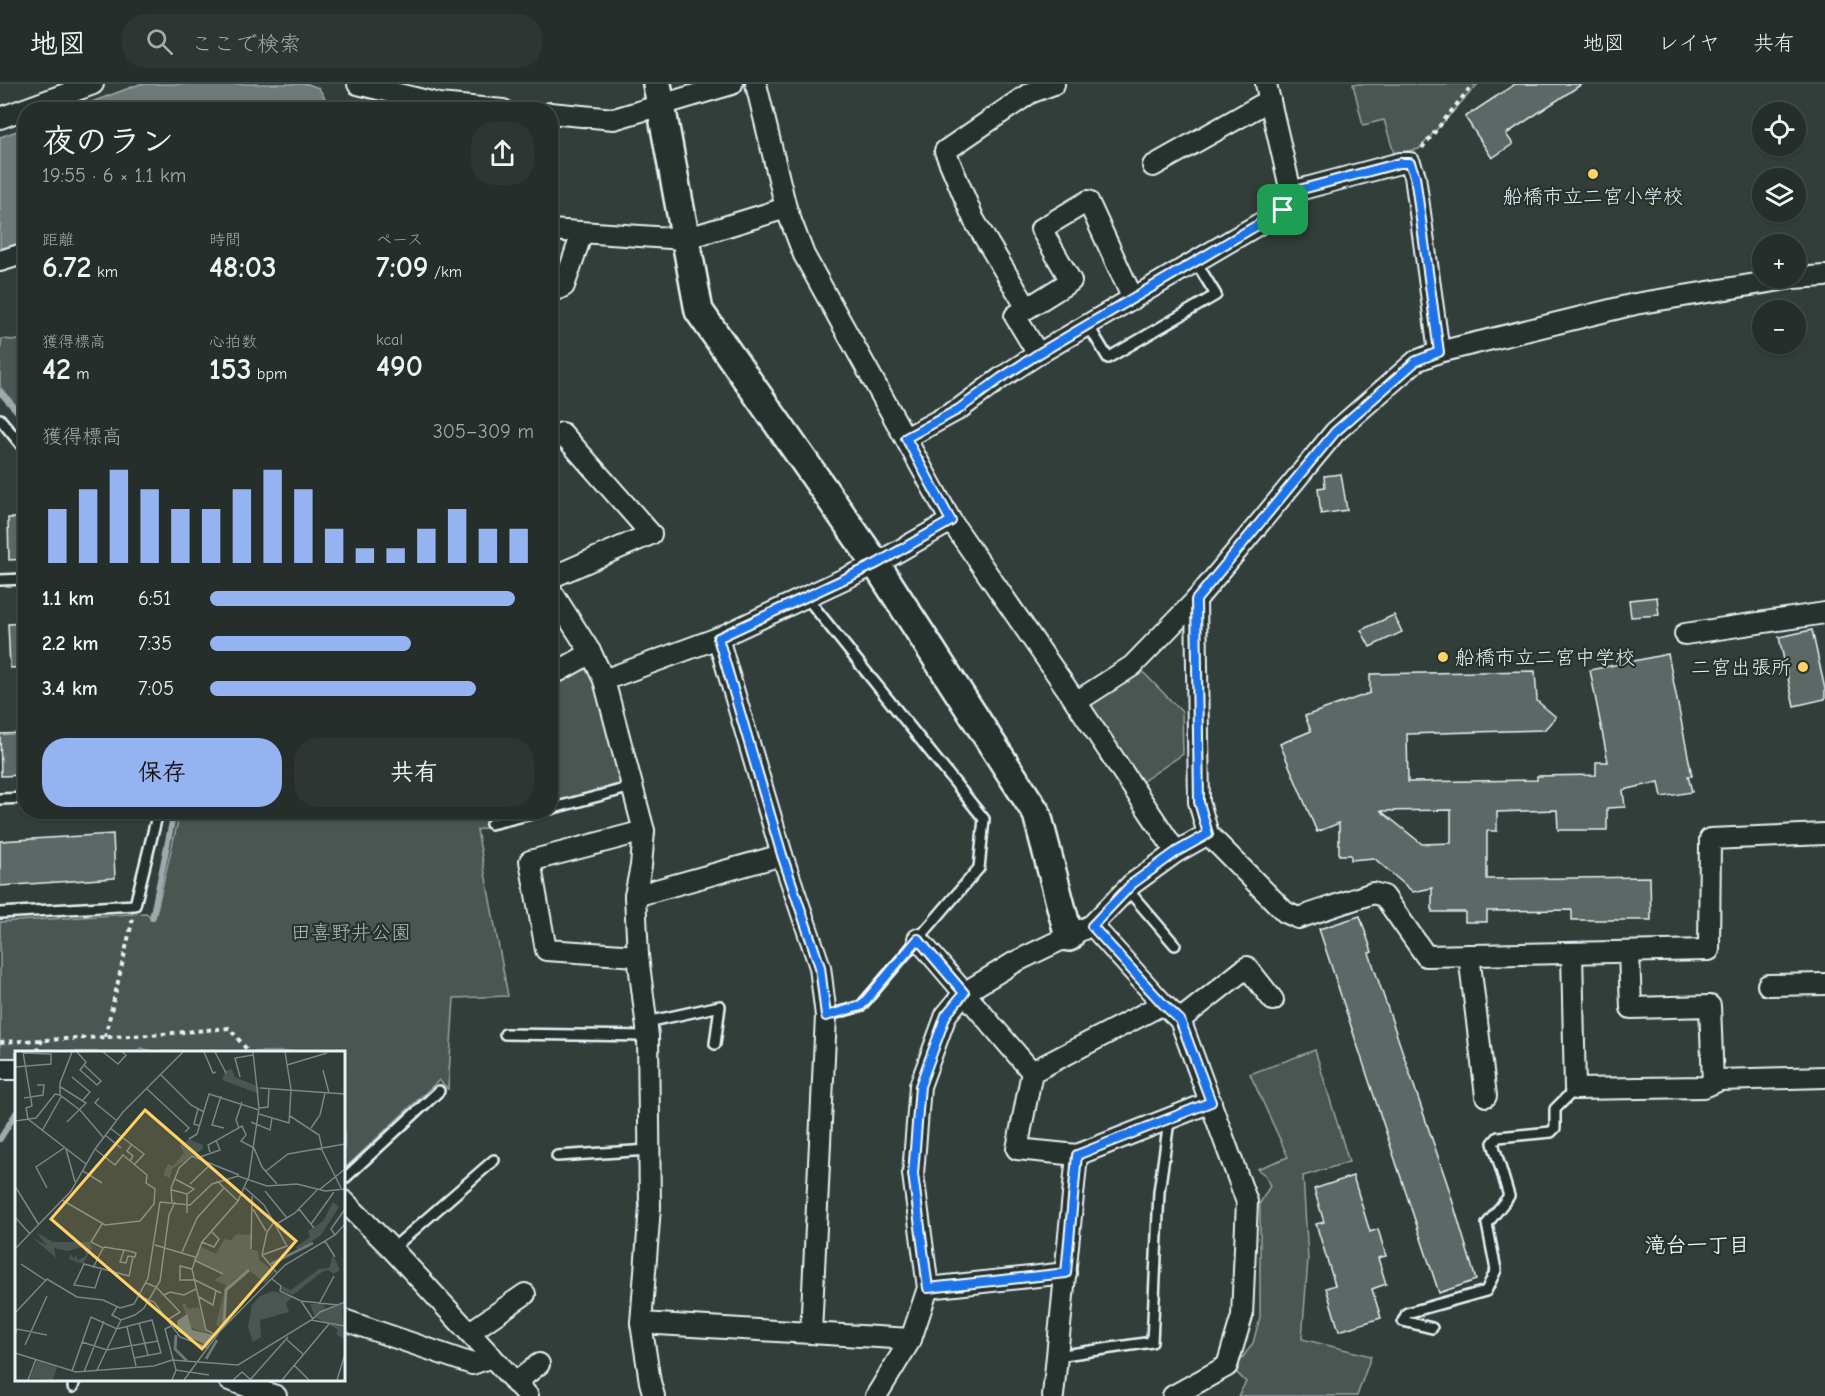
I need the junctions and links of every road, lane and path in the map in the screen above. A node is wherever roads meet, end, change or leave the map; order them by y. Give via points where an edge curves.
1 (93, 84) edge
2 (358, 84) edge
3 (732, 84) edge
4 (756, 84) edge
5 (1054, 84) edge
6 (1473, 84) edge
7 (1028, 89) edge
8 (1268, 92) edge
9 (658, 95) edge
10 (44, 102) edge
11 (400, 102) edge
12 (18, 111) edge
13 (558, 114) edge
14 (0, 118) edge
15 (1410, 163) junction
16 (1153, 166) dead end
17 (1291, 192) junction
18 (786, 208) junction
19 (558, 231) edge
20 (582, 233) junction
21 (685, 239) junction
22 (18, 255) edge
23 (0, 261) edge
24 (1196, 262) junction
25 (1825, 276) edge
26 (558, 289) edge
27 (1133, 299) junction
28 (1028, 308) junction
29 (1088, 325) junction
30 (1439, 352) junction
31 (1038, 354) junction
32 (0, 419) edge
33 (558, 436) edge
34 (906, 438) junction
35 (18, 441) edge
36 (951, 521) junction
37 (876, 564) junction
38 (558, 575) edge
39 (18, 579) edge
40 (0, 580) edge
41 (807, 598) junction
42 (1196, 600) junction
43 (558, 602) edge
44 (1825, 613) edge
45 (1685, 634) dead end
46 (718, 638) junction
47 (591, 653) junction
48 (558, 671) edge
49 (604, 680) junction
50 (1076, 702) junction
51 (632, 787) junction
52 (18, 798) edge
53 (0, 799) edge
54 (558, 807) edge
55 (156, 819) edge
56 (511, 819) edge
57 (491, 824) dead end
58 (644, 831) junction
59 (1208, 834) junction
60 (1825, 834) edge
61 (1176, 852) junction
62 (782, 855) junction
63 (1127, 889) junction
64 (635, 896) junction
65 (135, 905) junction
66 (0, 913) edge
67 (1081, 931) junction
68 (918, 939) junction
69 (1175, 945) dead end
70 (1629, 952) junction
71 (1572, 953) junction
72 (1469, 955) junction
73 (638, 956) junction
74 (1825, 984) edge
75 (1768, 985) dead end
76 (964, 993) junction
77 (1274, 1000) dead end
78 (1163, 1004) junction
79 (826, 1016) junction
80 (1180, 1020) junction
81 (648, 1029) junction
82 (505, 1034) dead end
83 (105, 1037) junction
84 (42, 1040) junction
85 (0, 1042) edge
86 (715, 1044) dead end
87 (38, 1051) edge
88 (247, 1051) edge
89 (0, 1068) edge
90 (15, 1069) edge
91 (1032, 1072) junction
92 (1825, 1077) edge
93 (1713, 1083) junction
94 (1575, 1089) junction
95 (438, 1091) dead end
96 (1486, 1096) dead end
97 (1211, 1102) junction
98 (1168, 1120) junction
99 (649, 1150) junction
100 (1077, 1155) junction
101 (556, 1156) dead end
102 (494, 1160) dead end
103 (345, 1178) edge
104 (345, 1202) edge
105 (392, 1249) junction
106 (1066, 1273) junction
107 (928, 1288) junction
108 (525, 1294) dead end
109 (345, 1320) edge
110 (641, 1323) junction
111 (1432, 1328) dead end
112 (470, 1332) junction
113 (811, 1333) junction
114 (911, 1339) junction
115 (1057, 1356) junction
116 (492, 1357) junction
117 (539, 1364) dead end
118 (234, 1386) edge
119 (269, 1389) edge
120 (521, 1389) edge
121 (654, 1396) edge
122 (876, 1396) edge
123 (1053, 1396) edge
124 (1173, 1396) edge

1 - 10 street
2 - 11 street
3 - 9 street
4 - 18 street
5 - 7 street
6 - 15 path
7 - 28 street via 945,151 974,220
8 - 16 street
8 - 17 street
9 - 13 street via 614,119
9 - 21 street
12 - 14 street
15 - 17 street
15 - 30 street
17 - 24 street via 1283,210
18 - 21 street
18 - 34 street via 804,255
19 - 20 street
20 - 21 street
20 - 26 street via 564,286
21 - 37 street via 699,312
22 - 23 street
24 - 27 street
24 - 29 lane via 1216,295 1108,358
25 - 30 street via 1635,304
27 - 28 street via 1088,201 1041,229 1071,281
27 - 29 street
28 - 31 street via 1016,316
29 - 31 street
30 - 42 street via 1416,361 1335,432
31 - 34 street via 959,409
32 - 35 lane
33 - 38 street via 562,433 651,534
34 - 36 street
36 - 37 street
36 - 50 street
37 - 41 street
37 - 67 street via 1037,814
39 - 40 lane
41 - 46 street
41 - 68 lane via 984,819 979,868
42 - 50 street via 1132,666
42 - 59 street via 1199,802
43 - 47 street
44 - 45 street
46 - 49 street
46 - 62 street
47 - 48 street
47 - 49 street
49 - 51 street
50 - 61 street
51 - 54 lane
51 - 58 street
52 - 53 lane
55 - 65 lane
56 - 57 lane
58 - 64 street
58 - 73 street via 530,861 546,950
59 - 61 street
59 - 72 street via 1285,912 1298,918 1373,893 1384,896 1426,956
60 - 70 street via 1710,839 1709,950
61 - 63 street
62 - 64 street
62 - 79 street via 820,967
63 - 67 street
63 - 69 lane
64 - 73 street
65 - 66 lane
65 - 83 path
67 - 76 street via 1015,962
67 - 78 street
68 - 76 street
68 - 79 lane via 861,1006
70 - 71 street
70 - 93 street via 1631,1008 1710,1006
71 - 72 street
71 - 94 street
72 - 96 street
73 - 81 street
74 - 75 street
76 - 91 street
76 - 107 street via 946,1015 920,1086 913,1174
77 - 80 street via 1247,967
78 - 80 street
78 - 91 street
79 - 113 street
80 - 97 street
81 - 82 lane
81 - 86 lane via 720,1006
81 - 99 street
83 - 84 path
83 - 88 path via 229,1028
84 - 85 path
84 - 87 path
89 - 90 street
91 - 100 street via 1017,1149
92 - 93 street
93 - 94 street via 1704,1087
94 - 111 lane via 1555,1109 1555,1128 1551,1132 1498,1137 1493,1143 1509,1196 1487,1224 1496,1270 1486,1291 1407,1313 1403,1321
95 - 103 lane
97 - 98 street
97 - 124 street via 1247,1202 1242,1316 1227,1366
98 - 100 street
98 - 115 lane via 1159,1192 1152,1342
99 - 101 lane
99 - 110 street via 650,1207
100 - 106 street
102 - 105 lane
104 - 105 street
105 - 112 street
106 - 107 street
106 - 115 street
107 - 114 street
108 - 112 street
109 - 116 street via 472,1364
110 - 113 street
110 - 121 street
112 - 116 street
113 - 114 street
114 - 122 street
115 - 123 street
116 - 120 street
117 - 120 street
118 - 119 street

